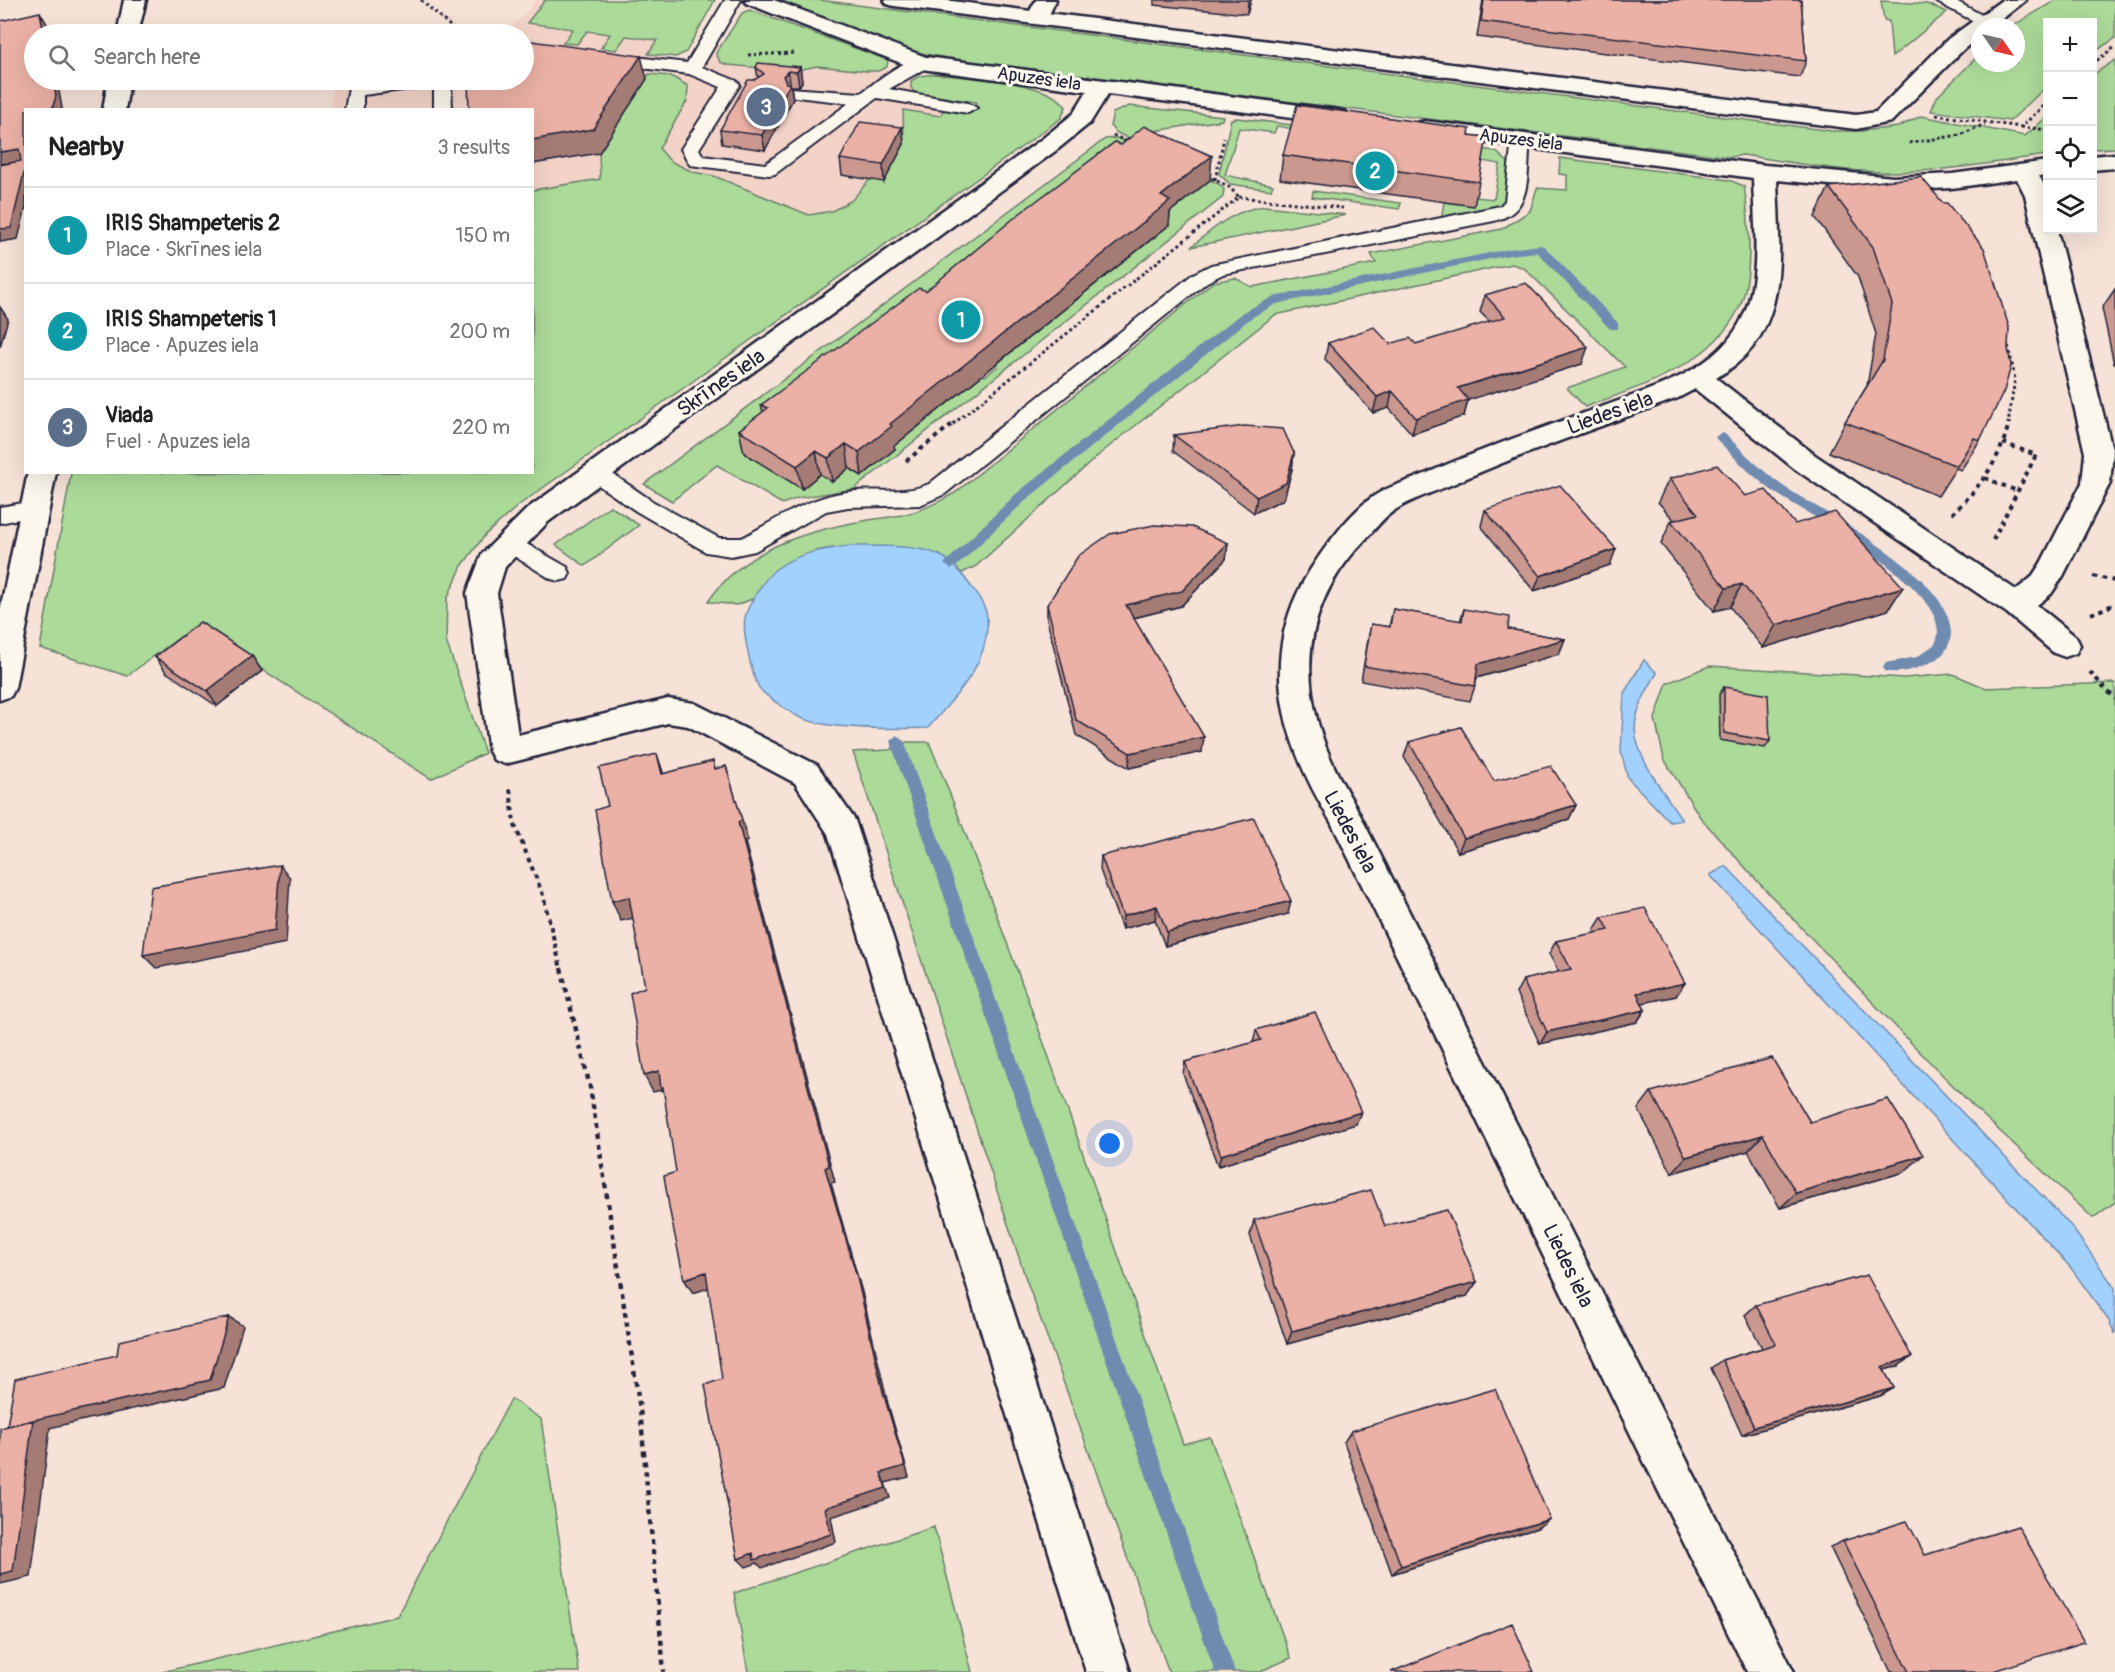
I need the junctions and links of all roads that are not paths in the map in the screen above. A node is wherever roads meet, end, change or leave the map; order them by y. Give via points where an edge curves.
1 (135, 0) edge
2 (733, 0) edge
3 (755, 0) edge
4 (894, 0) edge
5 (1941, 0) edge
6 (2016, 0) edge
7 (1042, 9) edge
8 (1979, 18) edge
9 (1989, 18) edge
10 (130, 24) edge
11 (1971, 32) edge
12 (595, 57) edge
13 (696, 63) junction
14 (922, 63) junction
15 (1101, 87) junction
16 (117, 90) edge
17 (363, 90) edge
18 (442, 90) edge
19 (796, 92) edge
20 (869, 96) junction
21 (114, 108) edge
22 (354, 108) edge
23 (443, 108) edge
24 (968, 108) dead end
25 (1358, 119) edge
26 (1404, 125) edge
27 (1521, 140) junction
28 (2115, 161) edge
29 (2097, 163) edge
30 (2036, 169) edge
31 (1765, 172) junction
32 (1699, 378) junction
33 (596, 473) junction
34 (42, 474) edge
35 (34, 510) junction
36 (0, 515) edge
37 (509, 542) junction
38 (559, 573) dead end
39 (2016, 605) junction
40 (2065, 645) dead end
41 (0, 688) edge
42 (1108, 1672) edge
43 (1771, 1672) edge

1 - 10 street
2 - 13 lane
3 - 14 street, Apuzes iela
4 - 7 street
5 - 8 lane
6 - 9 street
7 - 11 street via 1856,122 1883,117
12 - 13 lane
13 - 20 lane via 737,86 690,149 696,161 769,170
14 - 15 street, Apuzes iela
14 - 20 lane via 897,75
15 - 25 street, Apuzes iela
15 - 33 street, Skrīnes iela via 1082,118 1050,144
16 - 21 street
17 - 22 lane via 355,91
18 - 23 lane
19 - 20 lane
20 - 24 lane
26 - 27 street, Apuzes iela
27 - 31 street, Apuzes iela
27 - 33 lane via 1514,202 1507,210 1218,269 1200,278 937,489 920,498 858,499 820,505 747,545 731,548 714,546
28 - 29 street
30 - 31 street, Apuzes iela via 1952,181 1893,184
30 - 39 street via 2037,195 2099,453 2096,483 2053,568 2041,586
31 - 32 street, Liedes iela via 1767,280 1759,313 1722,363
32 - 39 street via 1805,462
32 - 43 street, Liedes iela via 1475,463 1384,503 1342,546 1319,578 1304,611 1293,676 1299,716 1323,781 1343,814
33 - 37 street, Skrīnes iela via 538,515
34 - 35 street
35 - 36 lane
35 - 41 street
37 - 38 lane
37 - 42 street, Skrīnes iela via 492,562 482,593 505,751 668,711 694,715 806,774 843,830
39 - 40 street

